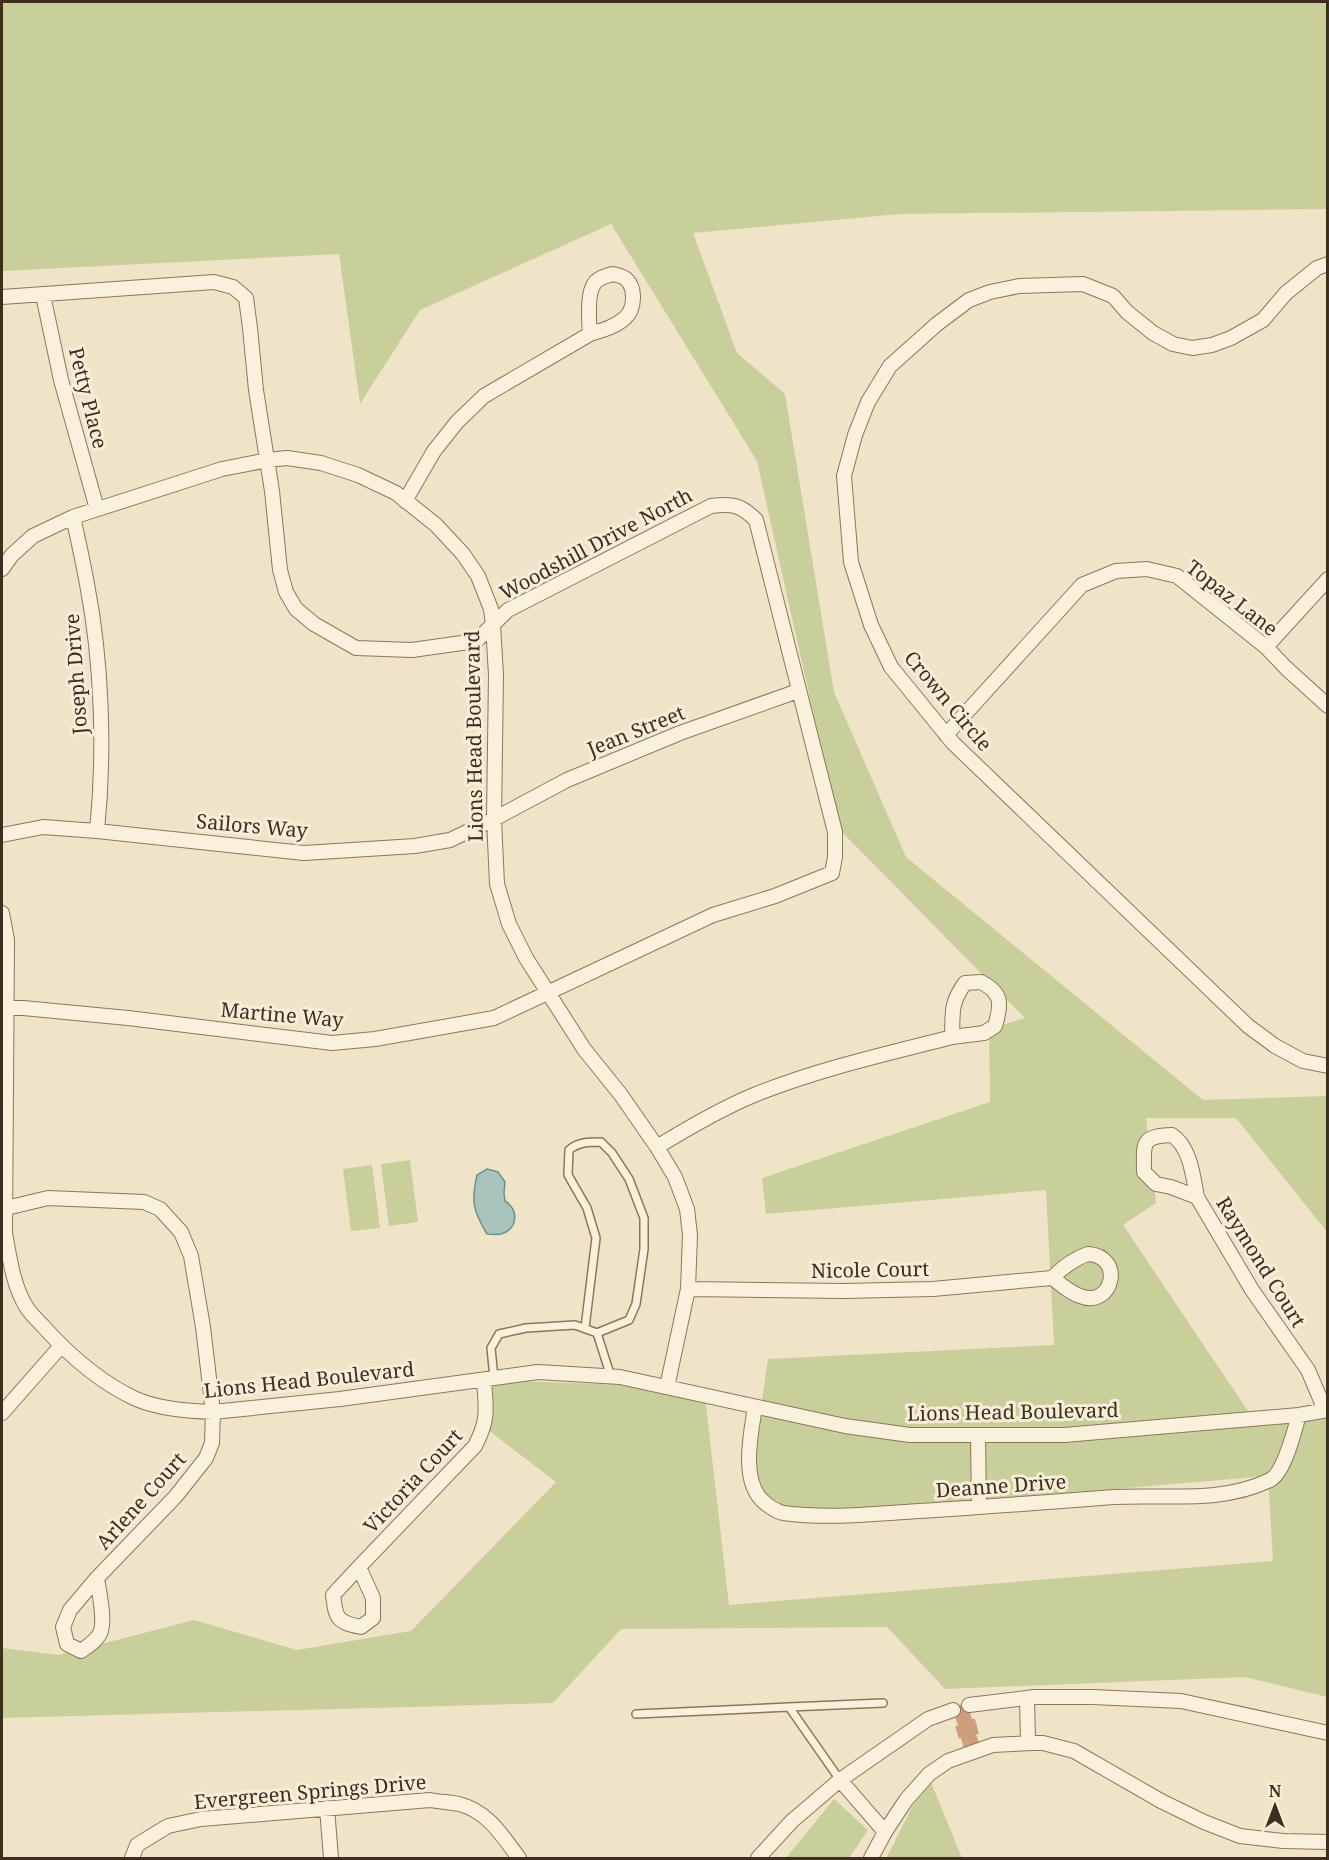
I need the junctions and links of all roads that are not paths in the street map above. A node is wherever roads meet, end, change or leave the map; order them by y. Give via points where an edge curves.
1 (1328, 264) edge
2 (43, 295) junction
3 (2, 297) edge
4 (590, 334) dead end
5 (268, 460) junction
6 (405, 501) junction
7 (97, 509) junction
8 (73, 517) junction
9 (2, 569) edge
10 (1328, 579) edge
11 (493, 625) junction
12 (1266, 647) junction
13 (798, 691) junction
14 (1328, 706) edge
15 (946, 735) junction
16 (494, 819) junction
17 (98, 831) junction
18 (2, 835) edge
19 (2, 914) edge
20 (548, 992) junction
21 (4, 1006) edge
22 (952, 1037) junction
23 (1328, 1066) edge
24 (657, 1147) junction
25 (1197, 1197) junction
26 (3, 1209) edge
27 (1052, 1278) dead end
28 (688, 1289) junction
29 (585, 1328) junction
30 (597, 1333) junction
31 (61, 1346) junction
32 (611, 1377) junction
33 (489, 1379) junction
34 (667, 1387) junction
35 (755, 1407) junction
36 (1327, 1410) edge
37 (213, 1412) junction
38 (2, 1413) edge
39 (1299, 1415) junction
40 (978, 1436) junction
41 (979, 1507) junction
42 (359, 1567) dead end
43 (97, 1578) junction
44 (1027, 1698) junction
45 (883, 1703) dead end
46 (969, 1705) dead end
47 (789, 1707) junction
48 (953, 1710) dead end
49 (636, 1714) dead end
50 (1328, 1733) edge
51 (1028, 1743) junction
52 (840, 1780) junction
53 (327, 1808) junction
54 (885, 1832) junction
55 (1328, 1842) edge
56 (132, 1858) edge
57 (331, 1858) edge
58 (519, 1858) edge
59 (758, 1858) edge
60 (871, 1858) edge

1 - 15 street, Crown Circle via 1286,293 1263,320 1212,345 1192,348 1173,344 1153,333 1113,296 1083,284 1019,286 969,300 890,366 868,402 844,476 851,562 891,667
2 - 3 street
2 - 5 street via 214,282 233,287 246,298
2 - 7 street, Petty Place via 61,380
4 - 6 street via 484,396 434,451
5 - 6 street, Lions Head Boulevard via 287,458 321,463 358,475
5 - 7 street, Lions Head Boulevard via 222,469
5 - 11 street via 286,592 296,609 314,624 356,648 412,650 476,641
6 - 11 street, Lions Head Boulevard via 436,525 463,554 478,576
7 - 8 street, Lions Head Boulevard
8 - 9 street, Lions Head Boulevard via 33,536
8 - 17 street, Joseph Drive via 96,645 101,798
10 - 12 street
11 - 13 street, Woodshill Drive North via 508,610 711,506 724,504 744,509 756,520
11 - 16 street, Lions Head Boulevard
12 - 14 street, Topaz Lane
12 - 15 street, Topaz Lane via 1177,576 1147,569 1116,571 1082,585
13 - 16 street, Jean Street via 680,733 567,780
13 - 20 street, Martine Way via 835,832 832,873 713,915
15 - 23 street, Crown Circle via 1248,1026 1304,1061
16 - 17 street, Sailors Way via 450,840 415,846 304,852
16 - 20 street, Lions Head Boulevard via 497,884 509,924
17 - 18 street, Sailors Way via 43,827
19 - 21 street, Lions Head Boulevard via 7,940
20 - 21 street, Martine Way via 494,1018 332,1043
20 - 24 street, Lions Head Boulevard via 584,1049
21 - 26 street, Lions Head Boulevard
22 - 22 street via 984,1033 995,1026 999,997 994,989 981,982 965,983 953,1007
22 - 24 street via 834,1066 754,1095
24 - 28 street, Lions Head Boulevard via 675,1177 687,1209
25 - 25 street, Raymond Court via 1180,1140 1172,1135 1154,1136 1147,1141 1144,1172 1156,1184
25 - 36 street, Raymond Court via 1252,1290 1308,1370
26 - 31 street, Lions Head Boulevard via 13,1274 27,1309
26 - 37 street, Arlene Court via 48,1198 144,1202 160,1209 181,1232 191,1256
27 - 28 street, Nicole Court via 933,1289
28 - 34 street, Lions Head Boulevard
29 - 30 lane
29 - 30 lane via 596,1238 587,1208 568,1175 567,1161 569,1150 575,1145 601,1142 629,1179 644,1218 644,1249 636,1304 629,1320
29 - 33 lane via 526,1328 499,1334 491,1348
30 - 32 lane
31 - 37 street, Lions Head Boulevard via 136,1399 183,1410
31 - 38 street
32 - 33 street, Lions Head Boulevard via 538,1372
32 - 34 street, Lions Head Boulevard
33 - 37 street, Lions Head Boulevard
33 - 42 street, Victoria Court via 484,1428 475,1446
34 - 35 street, Lions Head Boulevard
35 - 40 street, Lions Head Boulevard via 910,1435
35 - 41 street, Deanne Drive via 749,1440 754,1489 763,1502 781,1513 849,1516
36 - 39 street, Lions Head Boulevard
37 - 43 street, Arlene Court via 212,1443 206,1458 176,1496
39 - 40 street, Lions Head Boulevard via 1064,1435
39 - 41 street, Deanne Drive via 1283,1465 1273,1479 1230,1494
40 - 41 street
43 - 43 street, Arlene Court via 70,1610 63,1627 67,1644 81,1650 101,1632
44 - 46 street
44 - 50 street via 1181,1701
44 - 51 street
45 - 47 lane
47 - 49 lane
47 - 52 lane
48 - 52 street via 928,1719
51 - 54 street via 993,1745 948,1761 929,1774
51 - 55 street via 1074,1751 1161,1801 1240,1836
52 - 54 street
52 - 59 street via 792,1821
53 - 56 street, Evergreen Springs Drive via 201,1819 168,1826 137,1845
53 - 57 street
53 - 58 street, Evergreen Springs Drive via 430,1800 460,1804 493,1824
54 - 60 street

